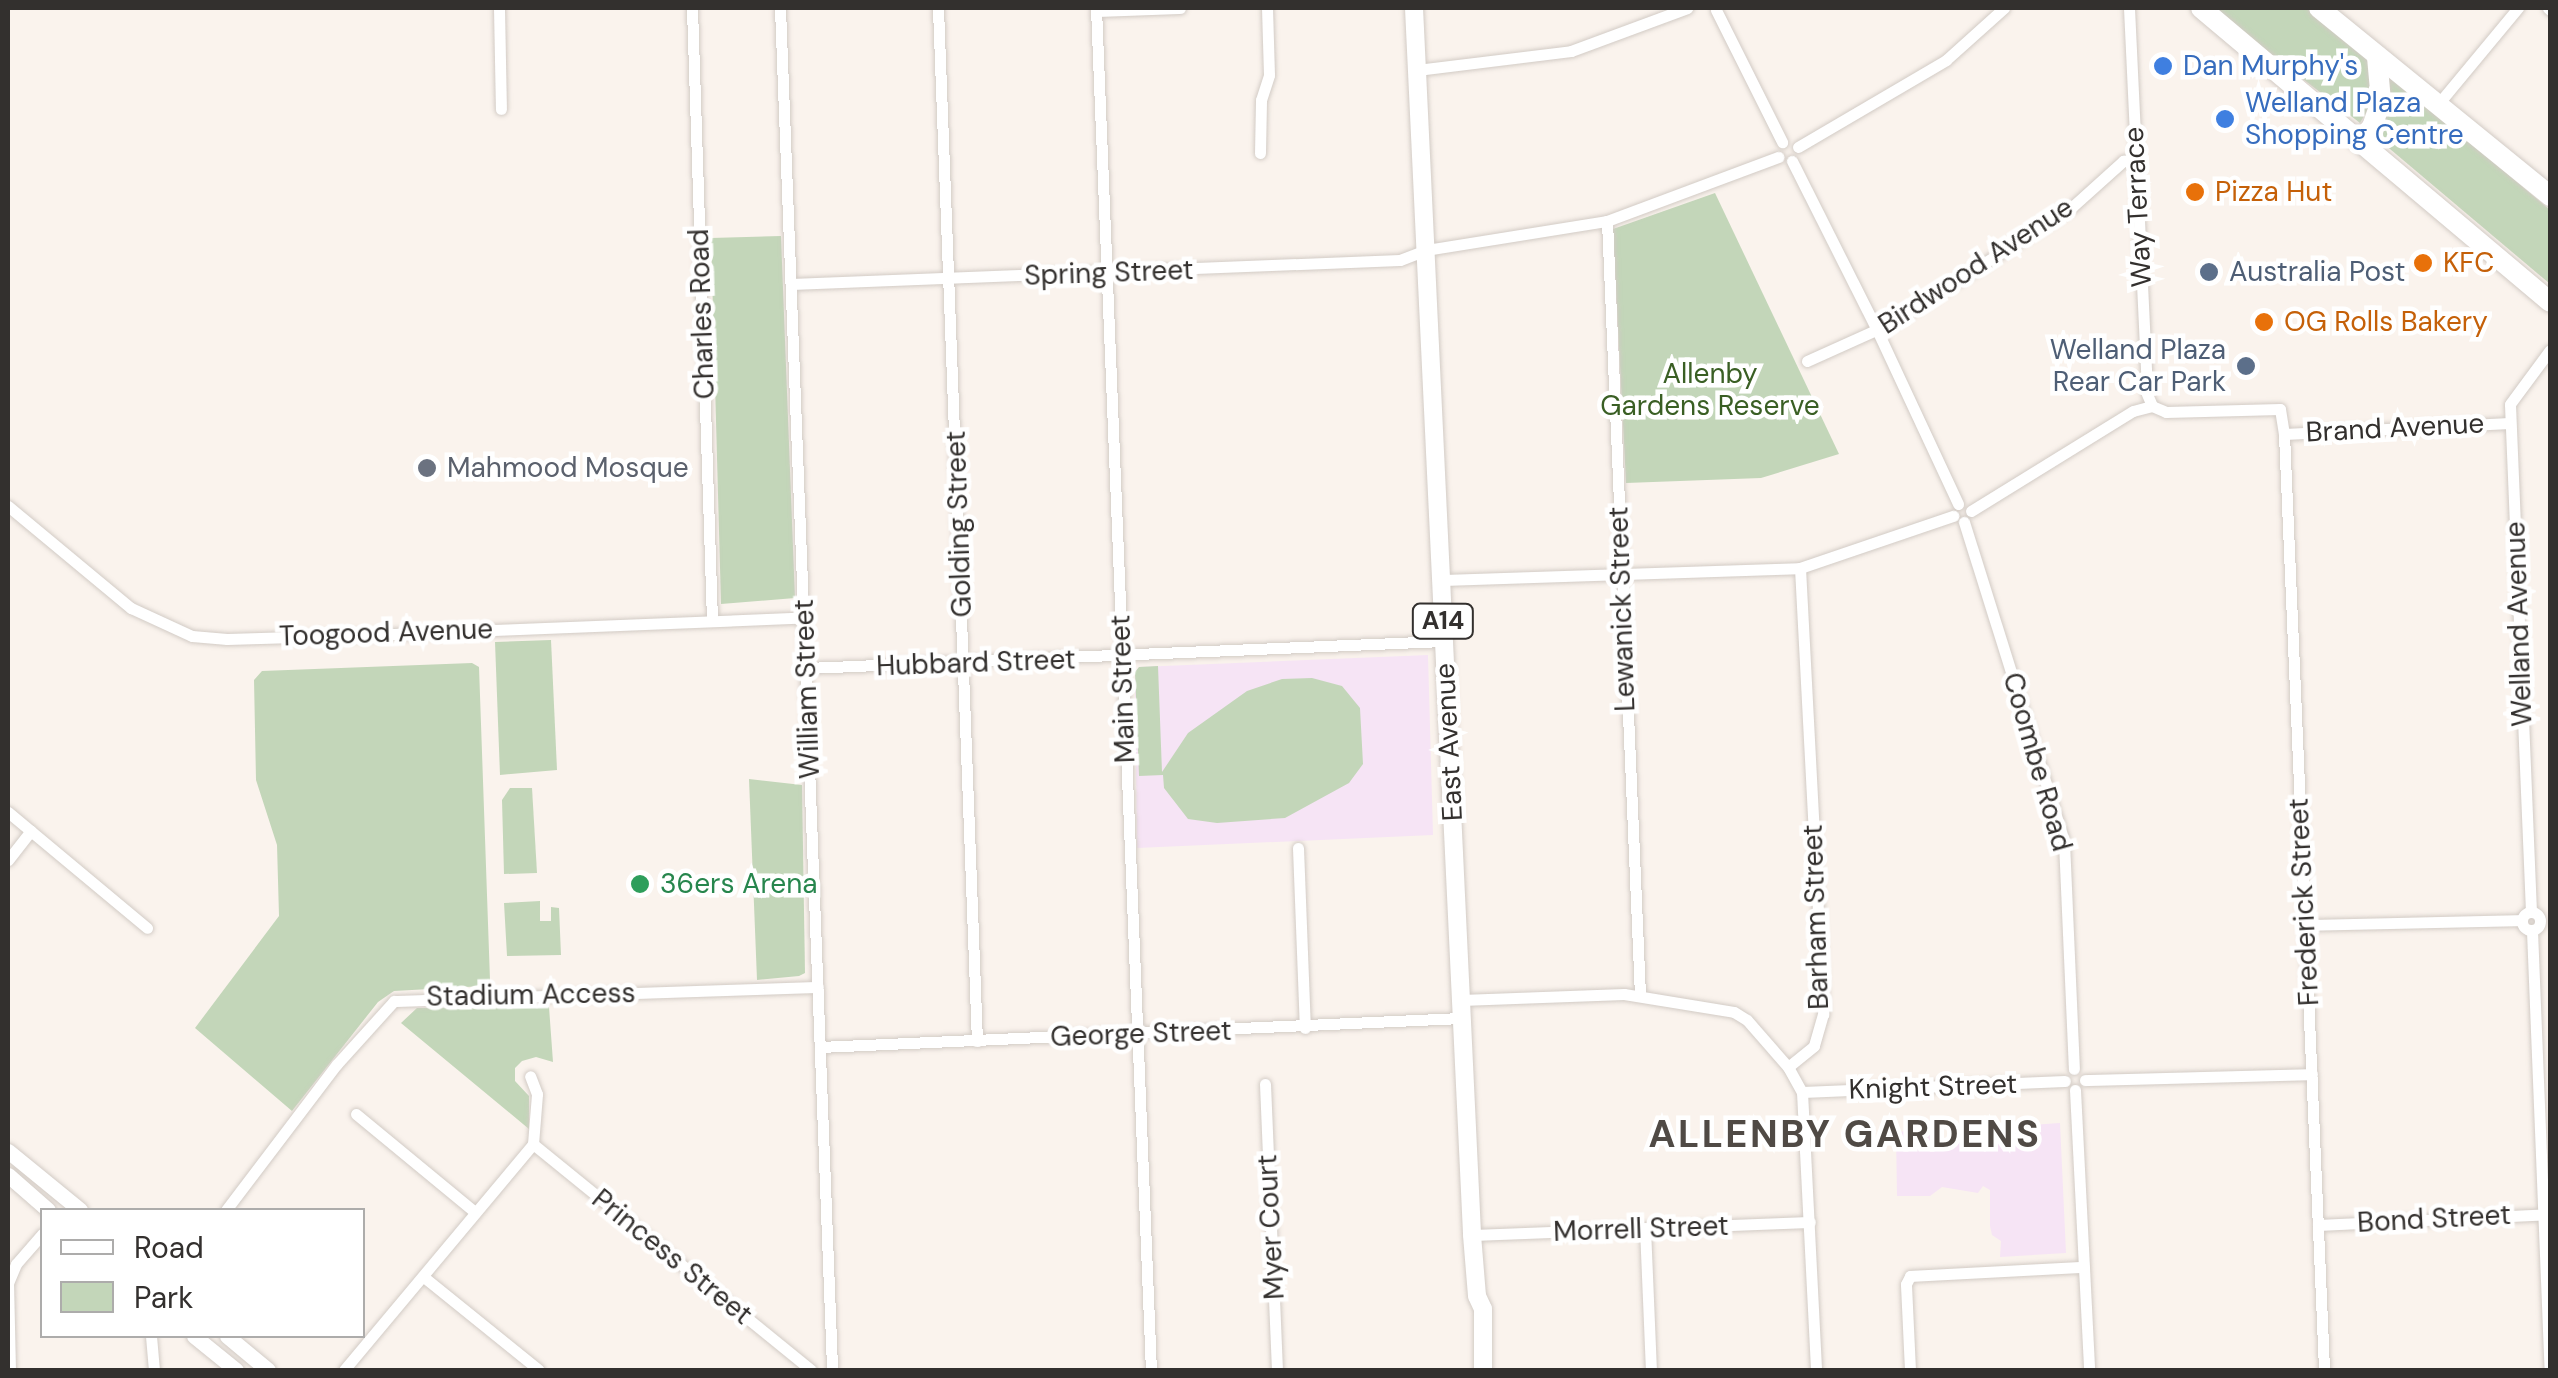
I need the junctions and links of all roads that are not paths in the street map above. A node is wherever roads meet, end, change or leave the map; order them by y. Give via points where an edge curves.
1 (498, 8) edge
2 (692, 8) edge
3 (780, 8) edge
4 (938, 8) edge
5 (1180, 8) edge
6 (1266, 8) edge
7 (1414, 8) edge
8 (1687, 8) edge
9 (1702, 8) edge
10 (1718, 8) edge
11 (2004, 8) edge
12 (2129, 8) edge
13 (2201, 8) edge
14 (2319, 8) edge
15 (2518, 8) edge
16 (1096, 10) edge
17 (2377, 57) junction
18 (1417, 70) junction
19 (2439, 103) junction
20 (501, 109) dead end
21 (2358, 141) junction
22 (1782, 142) junction
23 (1798, 148) junction
24 (1260, 153) dead end
25 (1778, 157) junction
26 (2136, 159) junction
27 (1792, 162) junction
28 (2550, 196) edge
29 (1608, 221) junction
30 (1426, 250) junction
31 (1106, 274) junction
32 (948, 280) junction
33 (791, 284) junction
34 (2550, 302) edge
35 (1878, 330) junction
36 (2550, 350) edge
37 (1807, 362) dead end
38 (2152, 406) junction
39 (2510, 423) junction
40 (2284, 434) junction
41 (8, 506) edge
42 (1962, 513) junction
43 (1800, 568) junction
44 (1620, 576) junction
45 (1442, 580) junction
46 (712, 620) junction
47 (805, 624) junction
48 (1444, 641) junction
49 (1122, 658) junction
50 (965, 664) junction
51 (807, 668) junction
52 (8, 812) edge
53 (31, 831) junction
54 (1298, 848) dead end
55 (8, 860) edge
56 (2536, 917) edge
57 (2305, 925) junction
58 (147, 928) dead end
59 (818, 986) junction
60 (1640, 996) junction
61 (1462, 1009) junction
62 (1305, 1028) junction
63 (1136, 1034) junction
64 (977, 1041) junction
65 (820, 1047) junction
66 (1788, 1068) junction
67 (2074, 1069) junction
68 (2312, 1074) junction
69 (530, 1076) dead end
70 (2085, 1080) junction
71 (1264, 1084) dead end
72 (2070, 1085) junction
73 (1802, 1092) junction
74 (356, 1114) dead end
75 (533, 1144) junction
76 (8, 1151) edge
77 (8, 1175) edge
78 (46, 1208) edge
79 (71, 1208) edge
80 (228, 1208) edge
81 (475, 1212) junction
82 (2547, 1214) edge
83 (1810, 1222) junction
84 (2318, 1225) junction
85 (1645, 1228) junction
86 (1472, 1235) junction
87 (40, 1236) edge
88 (2084, 1267) junction
89 (425, 1278) junction
90 (1476, 1296) junction
91 (151, 1338) edge
92 (196, 1338) edge
93 (229, 1338) edge
94 (10, 1370) edge
95 (154, 1370) edge
96 (236, 1370) edge
97 (268, 1370) edge
98 (344, 1370) edge
99 (538, 1370) edge
100 (811, 1370) edge
101 (832, 1370) edge
102 (1151, 1370) edge
103 (1277, 1370) edge
104 (1472, 1370) edge
105 (1484, 1370) edge
106 (1651, 1370) edge
107 (1816, 1370) edge
108 (1910, 1370) edge
109 (2089, 1370) edge
110 (2324, 1370) edge
111 (2550, 1370) edge

1 - 20 street
2 - 46 street, Charles Road
3 - 33 street, William Street
4 - 32 street, Golding Street
5 - 16 street
6 - 24 street via 1270,75 1261,100
7 - 18 main road, East Avenue / A14
8 - 18 street via 1572,51
9 - 10 street
10 - 22 street
11 - 23 street via 1946,60
12 - 26 street, Way Terrace
13 - 21 highway
14 - 17 highway
15 - 19 street
16 - 31 street, Main Street
17 - 19 highway
17 - 21 highway via 2381,101 2372,127
18 - 30 main road, East Avenue / A14
19 - 28 highway
21 - 34 highway
22 - 23 street
22 - 25 street
23 - 27 street
25 - 27 street
25 - 29 street, Spring Street
26 - 35 street, Birdwood Avenue via 2123,161 2072,207
26 - 38 street, Way Terrace
27 - 35 street, Coombe Road
29 - 30 street, Spring Street
29 - 44 street, Lewanick Street
30 - 31 street, Spring Street via 1400,260
30 - 45 main road, East Avenue / A14
31 - 32 street, Spring Street
31 - 49 street, Main Street
32 - 33 street, Spring Street
32 - 50 street, Golding Street
33 - 47 street, William Street
35 - 37 street, Birdwood Avenue
35 - 42 street, Coombe Road
36 - 39 street, Welland Avenue via 2513,395
38 - 40 street, Brand Avenue via 2166,412 2280,409
38 - 42 street
39 - 40 street, Brand Avenue
39 - 56 street, Welland Avenue
40 - 57 street, Frederick Street
41 - 46 street, Toogood Avenue via 132,608 192,636 355,636
42 - 43 street
42 - 67 street, Coombe Road via 2064,842
43 - 44 street
43 - 66 street, Barham Street via 1823,1014 1814,1046
44 - 45 street
44 - 60 street, Lewanick Street
45 - 48 main road, East Avenue / A14
46 - 47 street, Toogood Avenue via 797,618
47 - 51 street, William Street
48 - 49 street, Hubbard Street
48 - 61 main road, East Avenue / A14
49 - 50 street, Hubbard Street
49 - 63 street, Main Street
50 - 51 street, Hubbard Street
50 - 64 street, Golding Street
51 - 59 street, William Street
52 - 53 street
53 - 55 street
53 - 58 street
54 - 62 street
56 - 57 street
56 - 82 street via 2524,928 2532,931
57 - 68 street, Frederick Street
59 - 65 street, William Street
59 - 80 street, Stadium Access via 394,1001
60 - 61 street
60 - 66 street via 1734,1012
61 - 62 street, George Street
61 - 86 main road, East Avenue / A14
62 - 63 street, George Street
63 - 64 street, George Street
63 - 102 street, Main Street
64 - 65 street, George Street
65 - 101 street, William Street
66 - 73 street
67 - 70 street
67 - 72 street
68 - 70 street
68 - 84 street, Frederick Street
69 - 75 street via 538,1094
70 - 72 street
71 - 103 street, Myer Court
72 - 73 street, Knight Street
72 - 88 street
73 - 83 street
74 - 81 street
75 - 81 street
75 - 100 street, Princess Street
76 - 79 main road
77 - 78 main road
81 - 89 street
82 - 84 street, Bond Street
82 - 111 street
83 - 85 street, Morrell Street
83 - 107 street
84 - 110 street, Frederick Street
85 - 86 street, Morrell Street
85 - 106 street
86 - 90 main road, East Avenue / A14
87 - 94 street via 8,1283
88 - 108 street via 1910,1276
88 - 109 street
89 - 98 street
89 - 99 street
90 - 104 main road, East Avenue / A14
90 - 105 main road, East Avenue / A14 via 1483,1310
91 - 95 street
92 - 96 main road
93 - 97 main road

